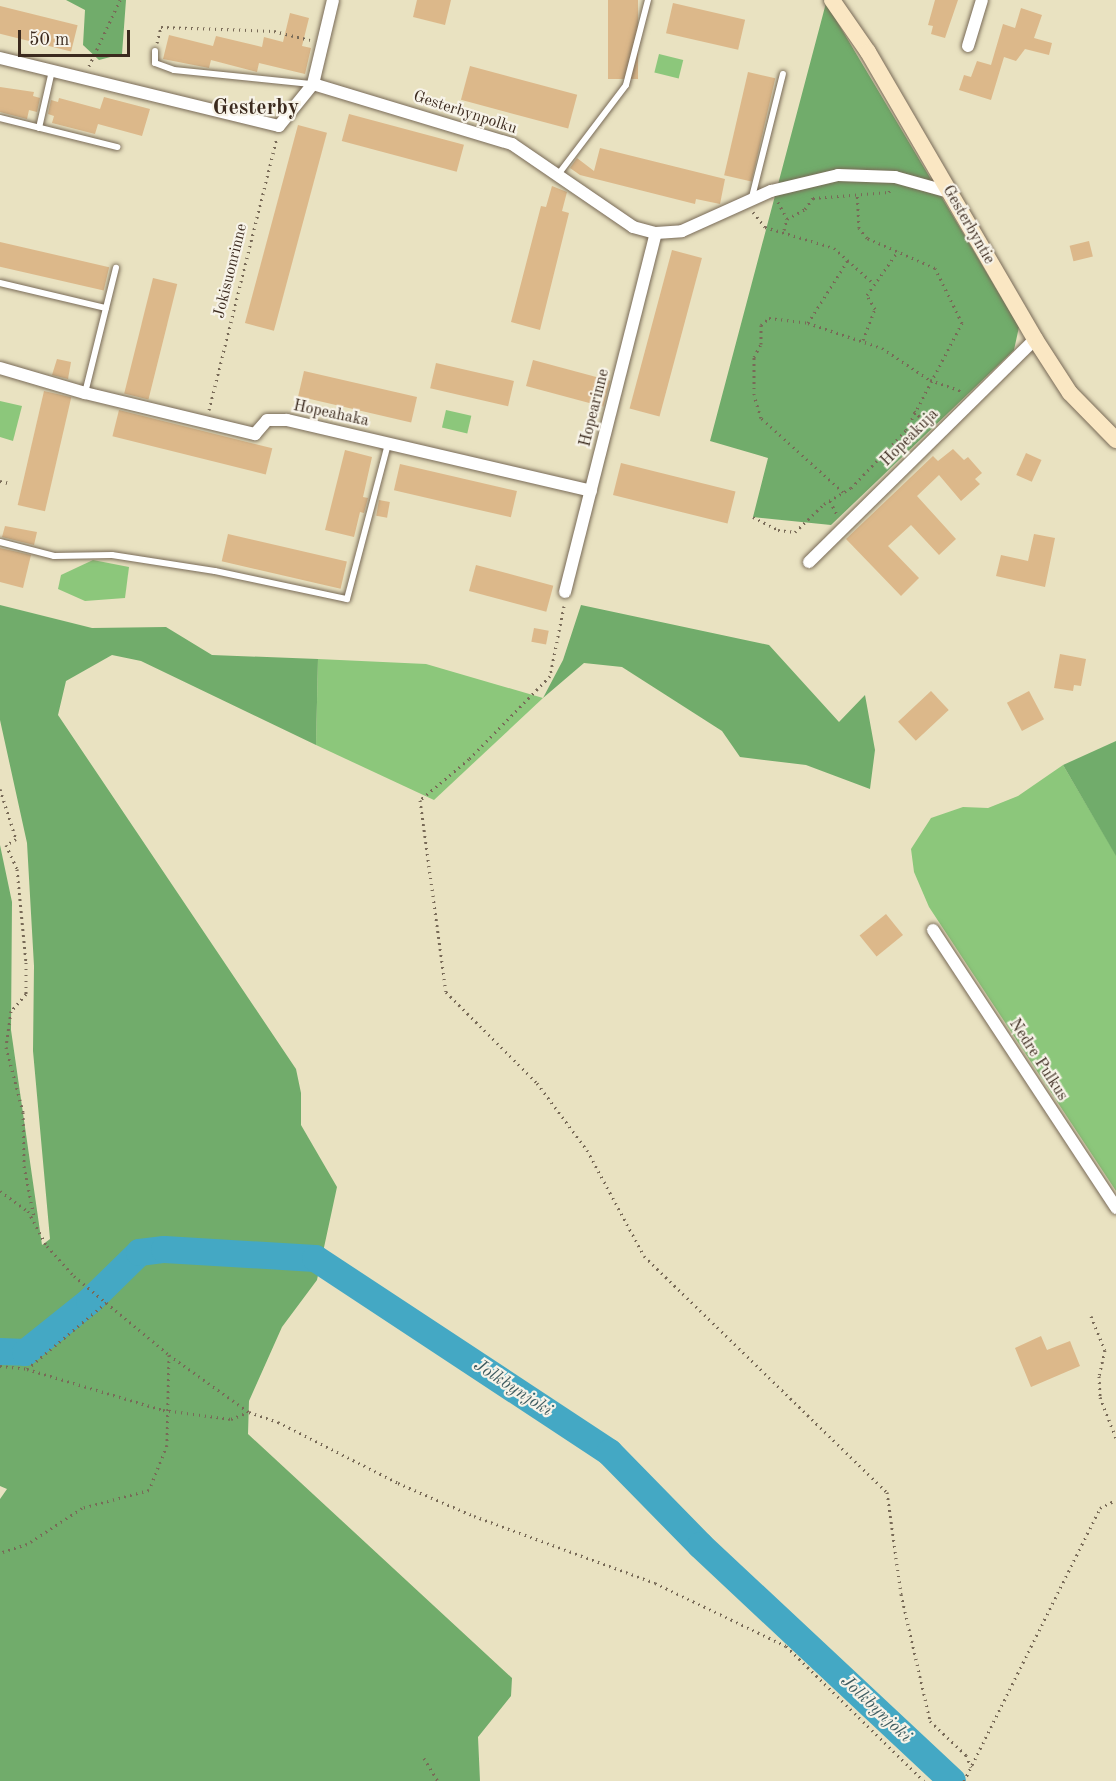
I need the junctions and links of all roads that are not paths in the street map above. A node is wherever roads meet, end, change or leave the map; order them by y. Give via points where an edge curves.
1 (333, 0) edge
2 (648, 0) edge
3 (832, 0) edge
4 (982, 0) edge
5 (968, 46) dead end
6 (155, 51) road end
7 (0, 58) edge
8 (52, 71) junction
9 (783, 74) dead end
10 (314, 84) junction
11 (0, 118) edge
12 (39, 128) junction
13 (117, 147) dead end
14 (557, 176) junction
15 (949, 192) junction
16 (751, 201) junction
17 (656, 233) junction
18 (116, 267) dead end
19 (0, 283) edge
20 (106, 308) junction
21 (1035, 339) junction
22 (0, 368) edge
23 (85, 393) junction
24 (1116, 441) edge
25 (388, 444) junction
26 (591, 491) junction
27 (0, 542) edge
28 (809, 562) dead end
29 (566, 592) road end
30 (933, 930) dead end
31 (1116, 1208) edge

1 - 10 street
2 - 14 lane via 626,86
3 - 15 street, Gesterbyntie via 868,52
4 - 5 street
6 - 10 lane via 155,63 174,70
7 - 8 street
8 - 10 street via 279,126
8 - 12 lane
9 - 16 lane
10 - 14 street, Gesterbynpolku via 512,144
11 - 12 lane
12 - 13 lane
14 - 17 street, Gesterbynpolku via 633,227
15 - 16 street, Gesterbynpolku via 895,177 838,176 771,192
15 - 21 street, Gesterbyntie
16 - 17 street, Gesterbynpolku via 682,231
17 - 26 street, Hopearinne
18 - 20 lane
19 - 20 lane
20 - 23 lane
21 - 24 street, Gesterbyntie via 1070,393
21 - 28 street, Hopeakuja
22 - 23 street, Hopeahaka
23 - 25 street, Hopeahaka via 255,434 267,420 287,420
25 - 26 street, Hopeahaka
25 - 27 lane via 346,599 215,571 112,555 54,555
26 - 29 street, Hopearinne
30 - 31 street, Nedre Pulkus

